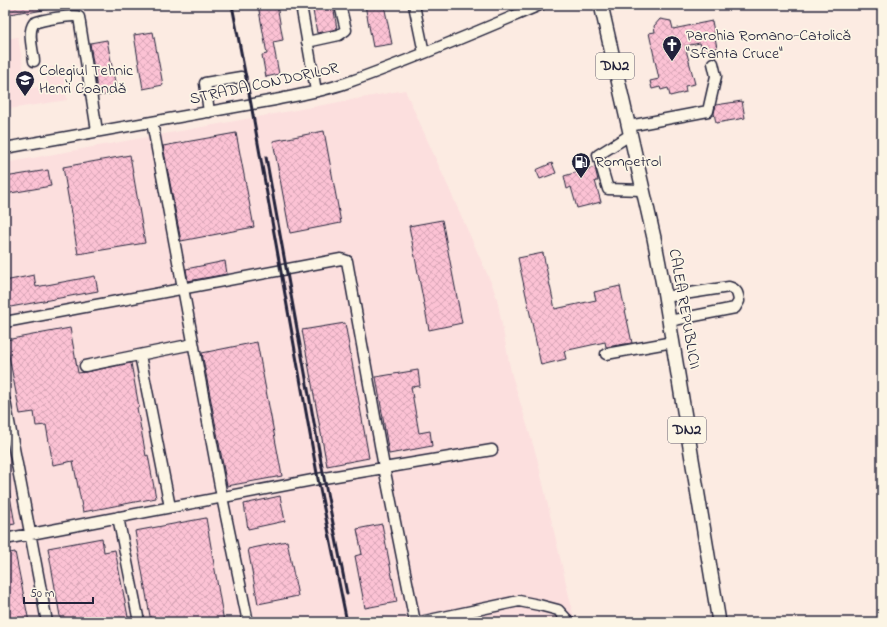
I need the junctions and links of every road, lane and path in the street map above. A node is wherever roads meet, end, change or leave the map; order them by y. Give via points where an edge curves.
1 (300, 5) edge
2 (340, 5) edge
3 (414, 5) edge
4 (540, 5) edge
5 (601, 5) edge
6 (307, 42) junction
7 (424, 53) junction
8 (34, 61) dead end
9 (713, 63) dead end
10 (241, 77) dead end
11 (316, 91) junction
12 (209, 112) junction
13 (152, 122) junction
14 (629, 131) junction
15 (97, 132) junction
16 (5, 148) edge
17 (643, 190) junction
18 (183, 289) junction
19 (665, 297) junction
20 (669, 321) junction
21 (5, 322) edge
22 (673, 342) junction
23 (194, 344) junction
24 (606, 354) dead end
25 (140, 355) junction
26 (85, 366) dead end
27 (5, 401) edge
28 (492, 450) dead end
29 (384, 467) junction
30 (222, 497) junction
31 (170, 507) junction
32 (118, 517) junction
33 (31, 534) junction
34 (5, 539) edge
35 (47, 622) edge
36 (139, 622) edge
37 (248, 622) edge
38 (415, 622) edge
39 (420, 622) edge
40 (569, 622) edge
41 (719, 622) edge

1 - 6 street
2 - 6 street via 346,30 339,35
3 - 7 street
4 - 7 street, STRADA CONDORILOR
5 - 14 main road, CALEA REPUBLICII / DN2
6 - 11 street
7 - 11 street, STRADA CONDORILOR via 345,83
8 - 15 street via 32,24 68,16 79,17
9 - 14 street via 716,76 708,111
10 - 12 street via 205,83
11 - 12 street, STRADA CONDORILOR
12 - 13 street, STRADA CONDORILOR
13 - 15 street, STRADA CONDORILOR
13 - 18 street
14 - 17 main road, CALEA REPUBLICII / DN2
14 - 17 street via 598,155 608,189
15 - 16 street, STRADA CONDORILOR
17 - 19 main road, CALEA REPUBLICII / DN2
18 - 21 street
18 - 23 street
18 - 29 street via 341,259 347,261
19 - 20 main road, CALEA REPUBLICII / DN2
19 - 20 street via 729,287 736,291 739,301 735,308
20 - 22 main road, CALEA REPUBLICII / DN2
22 - 24 street
22 - 41 main road, CALEA REPUBLICII / DN2
23 - 25 street
23 - 30 street
25 - 26 street
25 - 31 street
27 - 33 street
28 - 29 street
29 - 30 street
29 - 38 street
30 - 31 street
30 - 37 street
31 - 32 street
32 - 33 street
32 - 36 street
33 - 34 street
33 - 35 street
39 - 40 street via 519,601 558,610

